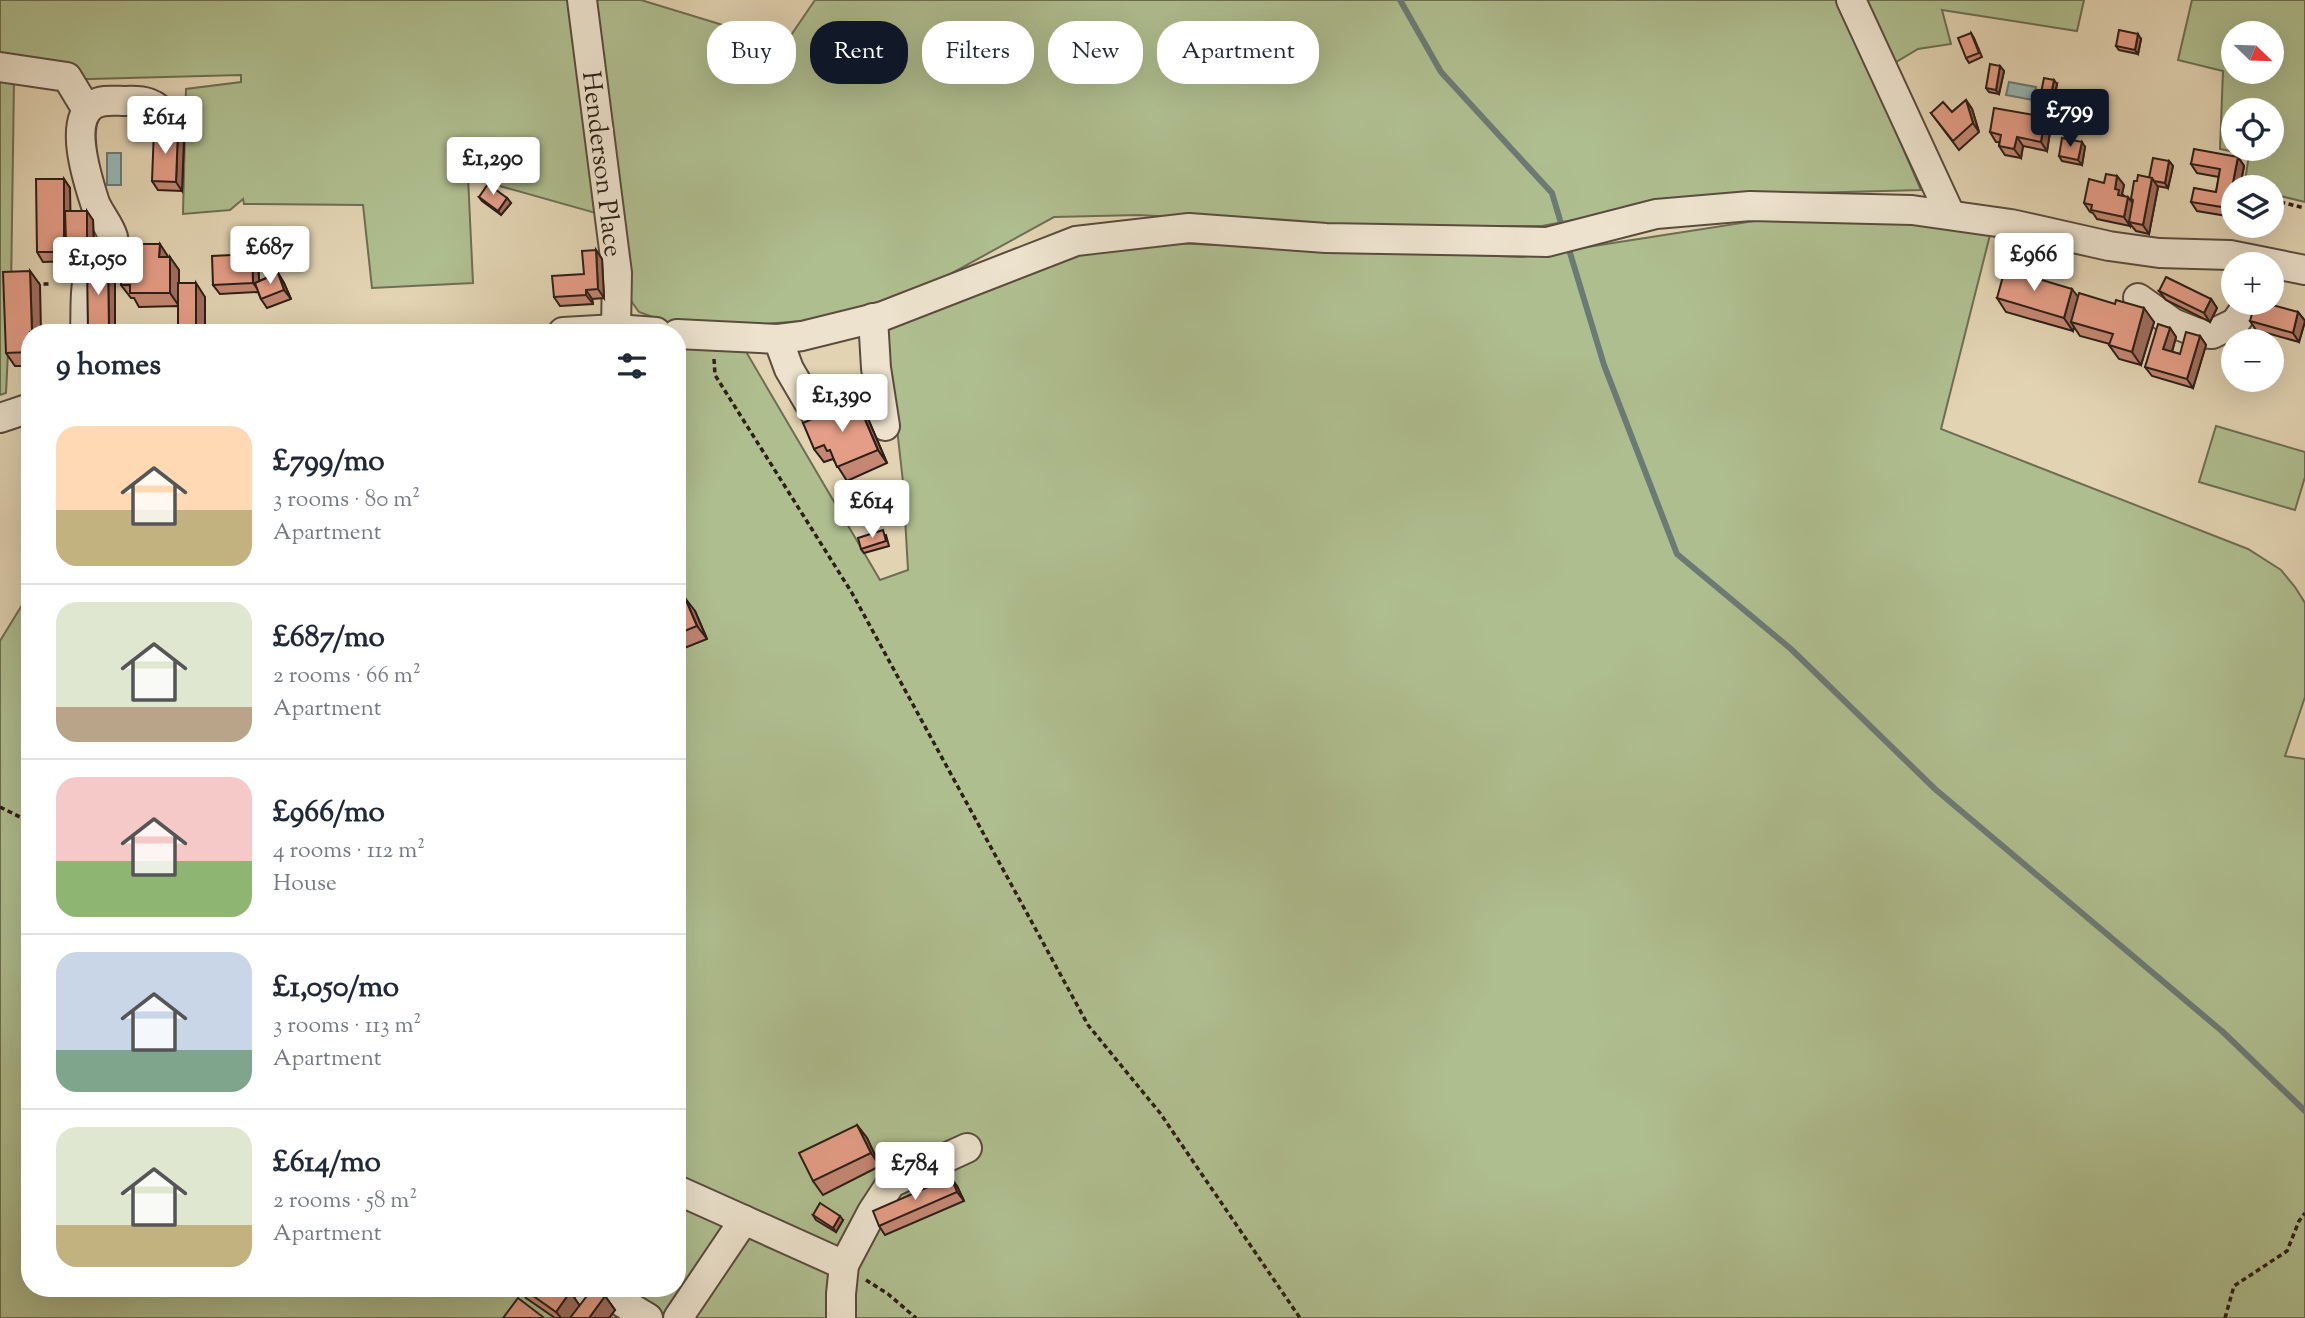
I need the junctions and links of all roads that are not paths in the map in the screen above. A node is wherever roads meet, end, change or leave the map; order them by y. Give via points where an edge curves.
1 (582, 0) edge
2 (1851, 0) edge
3 (0, 67) edge
4 (88, 110) junction
5 (167, 119) dead end
6 (1950, 214) junction
7 (2221, 255) edge
8 (2284, 267) edge
9 (2305, 270) edge
10 (2138, 298) dead end
11 (2241, 315) edge
12 (873, 318) junction
13 (86, 324) edge
14 (616, 324) edge
15 (686, 334) edge
16 (778, 338) junction
17 (21, 411) edge
18 (816, 415) edge
19 (0, 418) edge
20 (884, 426) dead end
21 (967, 1148) dead end
22 (686, 1194) edge
23 (744, 1220) junction
24 (844, 1265) junction
25 (594, 1297) edge
26 (613, 1297) edge
27 (578, 1318) edge
28 (648, 1318) edge
29 (678, 1318) edge
30 (841, 1318) edge

1 - 14 street, Henderson Place via 617,273
2 - 6 street
3 - 4 street via 67,77
4 - 5 street via 104,101 139,101 158,107
4 - 13 street via 79,130 81,144 96,204 113,237 108,251 90,270
6 - 7 street via 2109,246
6 - 12 street via 1750,206 1656,214 1548,242 1326,238 1189,228 1076,241
8 - 9 street
10 - 11 street via 2173,323 2197,333 2212,334 2235,323
12 - 16 street
12 - 20 street
15 - 16 street
16 - 18 street via 789,369
17 - 19 street
21 - 24 street via 891,1183
22 - 23 street
23 - 24 street
23 - 29 street
24 - 30 street
25 - 27 street
26 - 28 street

